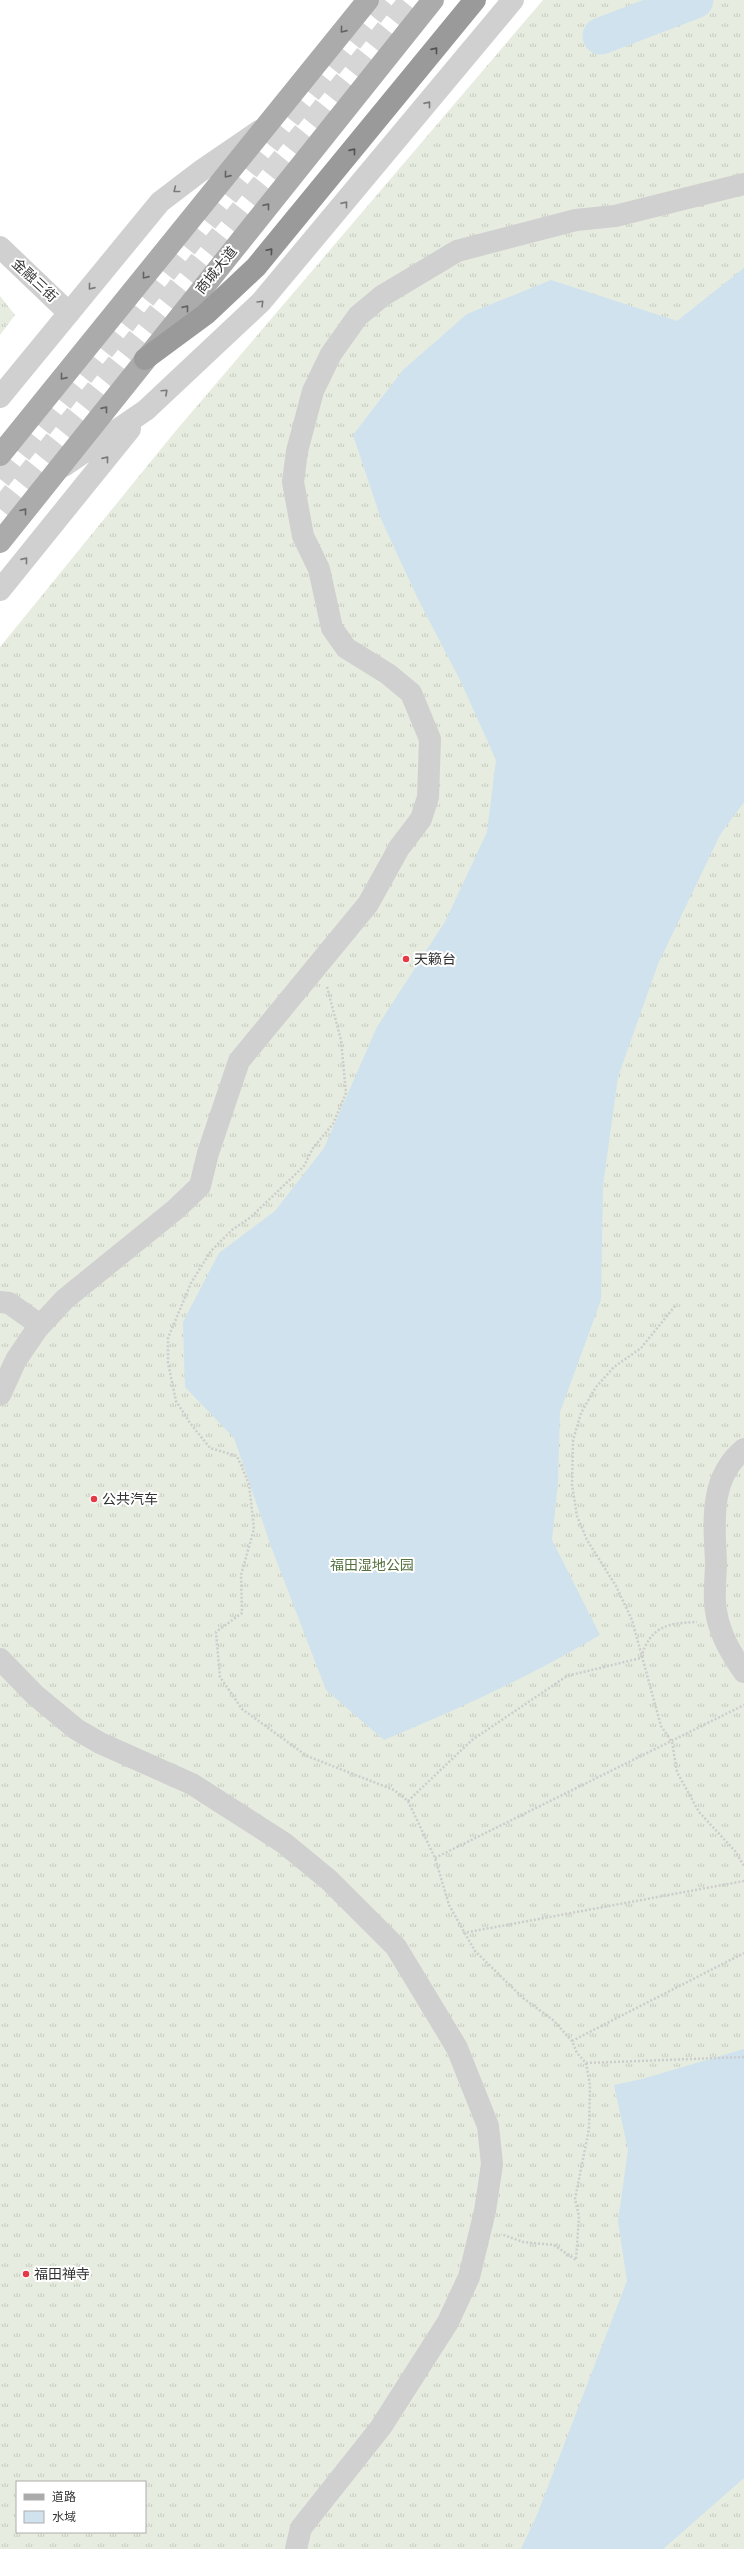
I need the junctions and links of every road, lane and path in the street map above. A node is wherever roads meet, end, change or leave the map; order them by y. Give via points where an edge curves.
1 (368, 0) edge
2 (433, 0) edge
3 (475, 0) edge
4 (513, 0) edge
5 (265, 127) junction
6 (744, 184) edge
7 (0, 247) edge
8 (69, 313) junction
9 (145, 359) junction
10 (0, 398) edge
11 (146, 410) junction
12 (0, 455) edge
13 (55, 472) junction
14 (0, 542) edge
15 (0, 590) edge
16 (320, 963) junction
17 (0, 1302) edge
18 (675, 1306) dead end
19 (40, 1325) junction
20 (0, 1395) edge
21 (744, 1449) edge
22 (720, 1625) junction
23 (641, 1658) junction
24 (0, 1659) edge
25 (744, 1672) edge
26 (744, 1705) edge
27 (672, 1742) junction
28 (408, 1801) junction
29 (435, 1858) junction
30 (744, 1866) edge
31 (744, 1881) edge
32 (463, 1933) junction
33 (744, 1953) edge
34 (572, 2041) junction
35 (744, 2057) edge
36 (586, 2063) junction
37 (481, 2227) junction
38 (296, 2549) edge

1 -> 5 main road
9 -> 2 main road, 商城大道
9 -> 3 highway via 206,314 256,267
11 -> 4 street via 262,302
5 -> 8 street via 160,202
5 -> 12 main road
6 - 16 street via 615,216 576,220 457,251 436,266 382,296 358,316 318,377 300,437 293,482 303,536 319,569 332,628 346,648 388,674 411,693 430,739 428,797 421,819 399,848 368,904
7 - 8 street, 金融三街
8 - 10 street
13 -> 9 main road, 商城大道
11 - 13 street
15 -> 11 street
14 -> 13 main road, 商城大道
16 - 19 street via 239,1061 208,1153 200,1186 176,1209 65,1298
16 - 28 path via 341,1040 346,1093 334,1124 314,1148 304,1166 211,1251 178,1311 168,1338 168,1363 176,1401 190,1423 210,1448 237,1456 249,1484 254,1529 241,1575 242,1613 216,1632 220,1677 242,1709 308,1756 394,1790
17 - 19 street via 9,1303
18 - 23 path via 641,1348 614,1367 596,1387 581,1413 573,1440 571,1465 577,1516 596,1557 616,1586 632,1620
19 - 20 street via 16,1360
21 - 22 street via 730,1460 718,1492 713,1515 716,1611
22 - 23 path via 699,1622 671,1623 652,1634
22 - 25 street via 735,1659
23 - 27 path via 661,1726
23 - 28 path via 567,1676 472,1740
24 - 37 street via 35,1695 76,1728 100,1743 192,1784 284,1843 329,1880 396,1947 457,2048 488,2126 492,2164
26 - 27 path
27 - 29 path
27 - 30 path via 678,1772 699,1812 735,1851
28 - 29 path
29 - 32 path via 449,1905
31 - 32 path
32 - 34 path via 475,1951 500,1977 553,2020
33 - 34 path
34 - 36 path via 577,2053
35 - 36 path
36 - 37 path via 590,2085 589,2129 575,2199 579,2216 576,2260 554,2245 523,2242
37 - 38 street via 469,2277 448,2322 381,2427 301,2528

